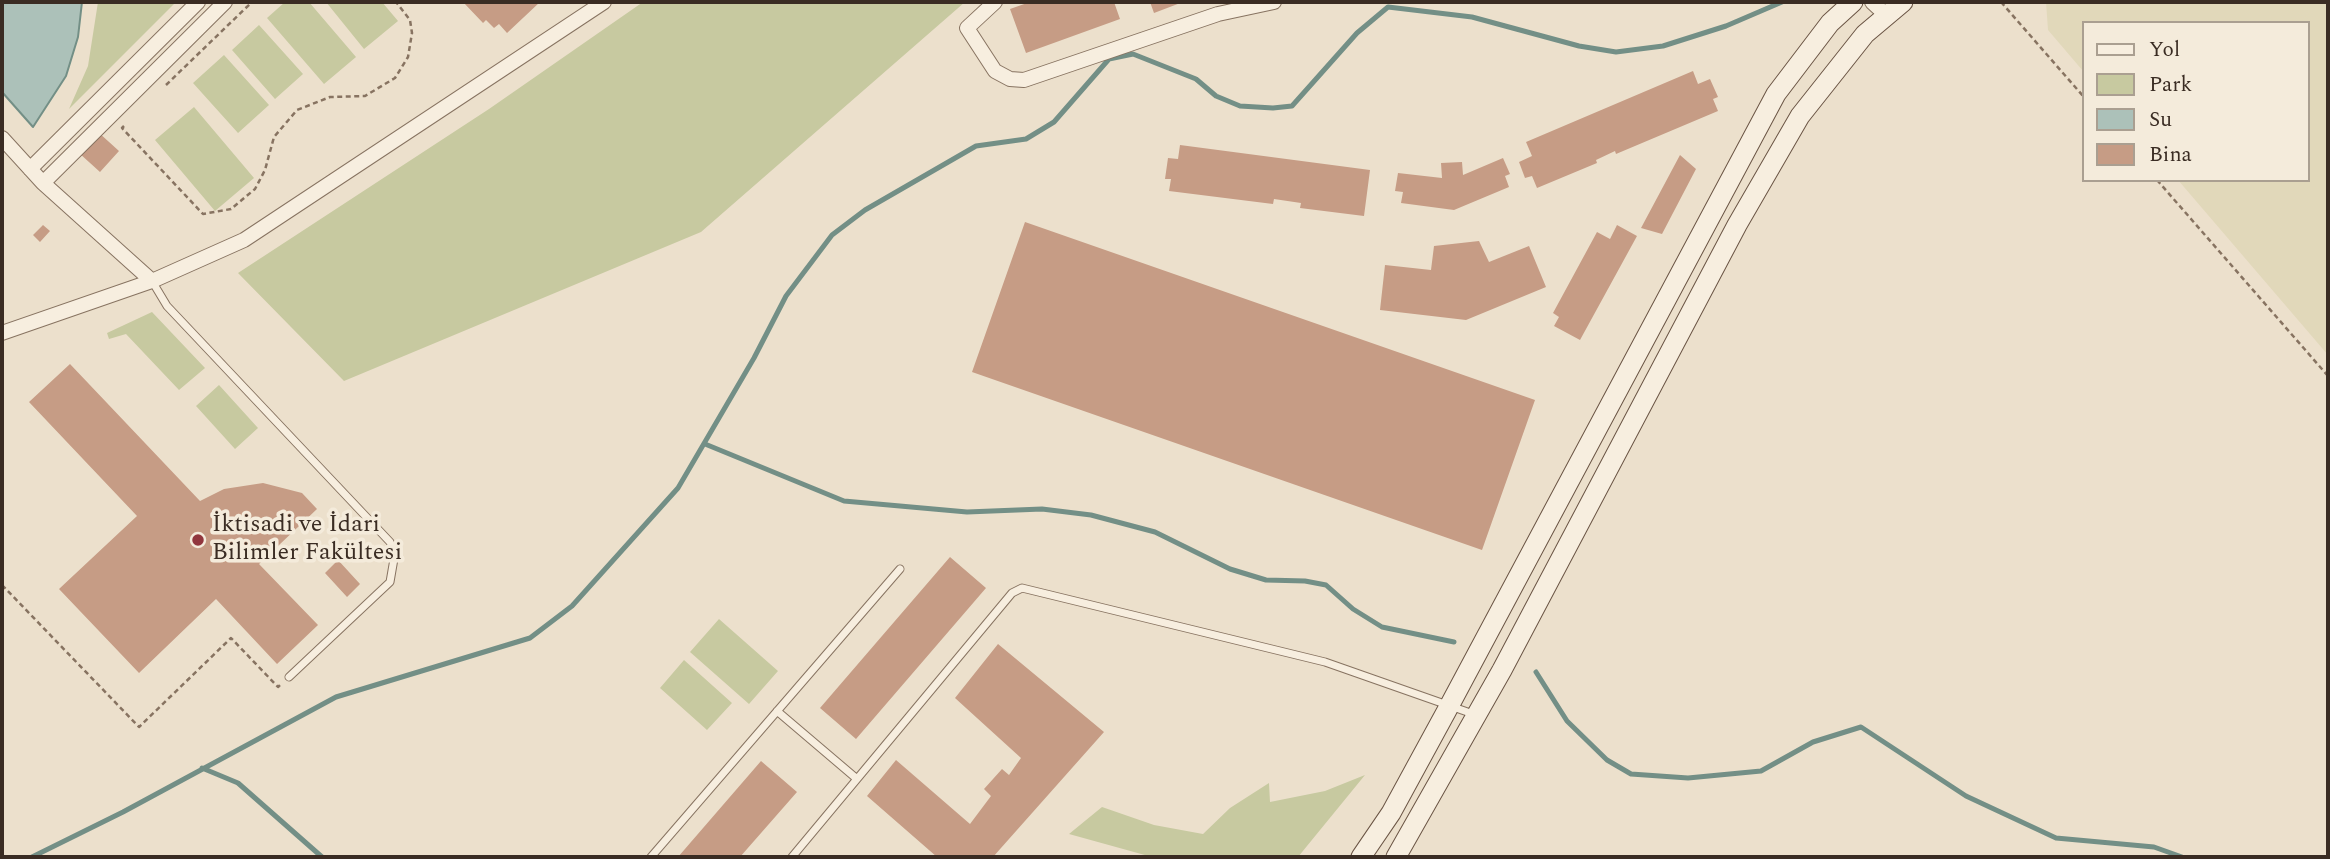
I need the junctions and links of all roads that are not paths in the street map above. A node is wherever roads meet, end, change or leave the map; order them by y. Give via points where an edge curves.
1 (198, 2) edge
2 (225, 2) edge
3 (604, 2) edge
4 (995, 2) edge
5 (1274, 2) edge
6 (1853, 2) edge
7 (1903, 2) edge
8 (1879, 8) edge
9 (2, 138) edge
10 (30, 169) junction
11 (43, 183) junction
12 (1712, 217) junction
13 (1737, 225) junction
14 (152, 282) junction
15 (2, 332) edge
16 (1619, 392) junction
17 (1642, 404) junction
18 (900, 569) dead end
19 (289, 677) road end
20 (1449, 705) junction
21 (777, 711) junction
22 (1476, 715) junction
23 (857, 779) junction
24 (651, 857) edge
25 (792, 857) edge
26 (1361, 857) edge
27 (1396, 857) edge

1 - 10 street
2 - 11 street
3 - 14 street via 244,240
4 - 5 street via 967,28 995,71 1024,80 1218,14
6 - 12 street via 1830,23 1776,94
7 - 8 street
8 - 13 street via 1865,34 1800,116
9 - 10 street
10 - 11 street
11 - 14 street
12 - 13 street
12 - 16 street
13 - 17 street
14 - 15 street
14 - 19 lane via 167,306 390,542 395,553 390,582
16 - 17 street
16 - 20 street
17 - 22 street
18 - 21 lane
20 - 22 lane
20 - 23 lane via 1325,662 1022,588 1012,593
20 - 26 street via 1391,813
21 - 23 lane
21 - 24 lane
22 - 27 street
23 - 25 lane

